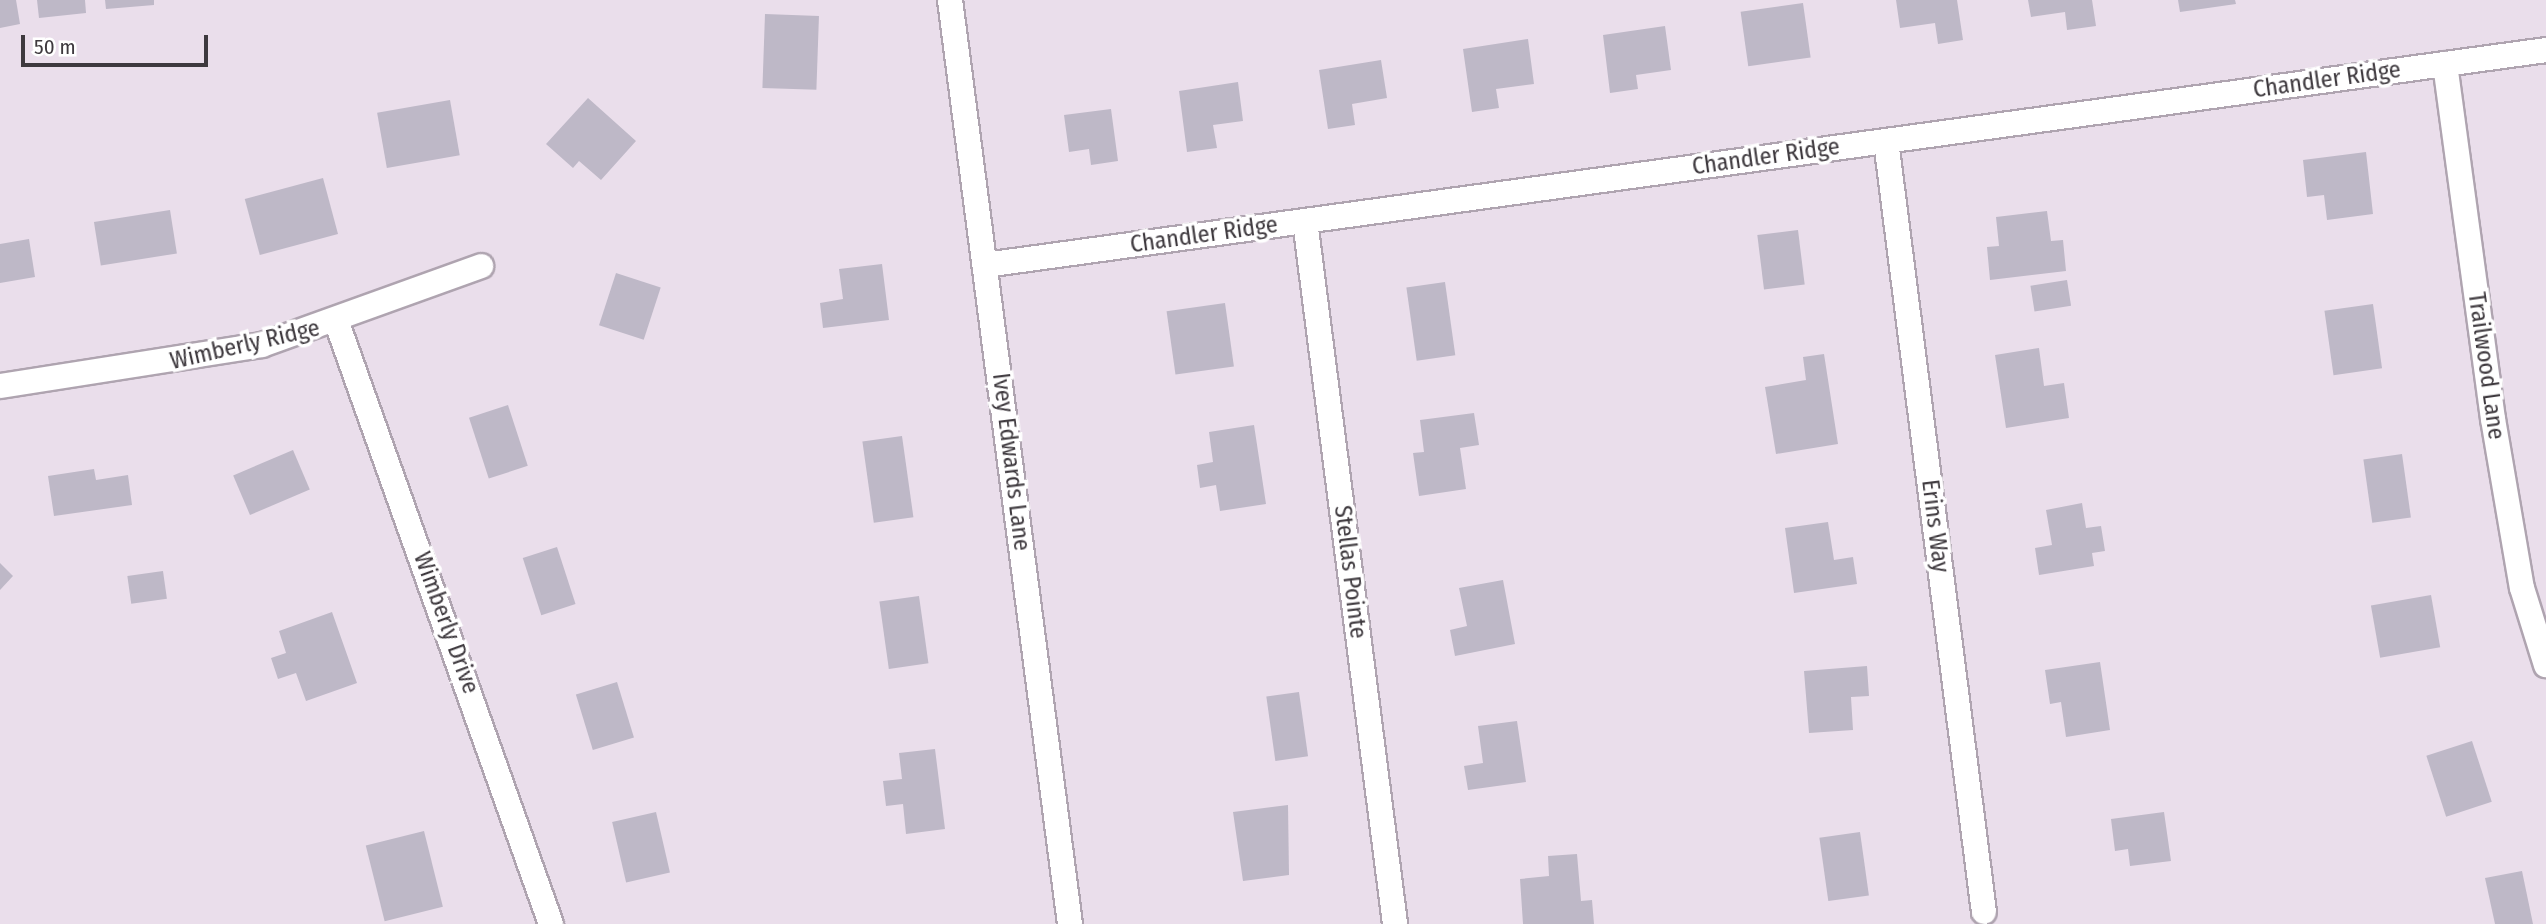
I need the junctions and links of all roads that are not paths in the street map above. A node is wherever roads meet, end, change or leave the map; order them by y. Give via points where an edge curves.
1 (950, 0) edge
2 (2546, 50) edge
3 (2445, 64) junction
4 (1886, 141) junction
5 (1305, 221) junction
6 (985, 265) junction
7 (481, 266) dead end
8 (337, 323) junction
9 (0, 386) edge
10 (2546, 665) edge
11 (1984, 912) dead end
12 (551, 924) edge
13 (1070, 924) edge
14 (1395, 924) edge

1 - 6 street, Ivey Edwards Lane
2 - 3 street, Chandler Ridge
3 - 4 street, Chandler Ridge
3 - 10 street, Trailwood Lane via 2495,432 2522,588
4 - 5 street, Chandler Ridge
4 - 11 street, Erins Way
5 - 6 street, Chandler Ridge
5 - 14 street, Stellas Pointe
6 - 13 street, Ivey Edwards Lane
7 - 8 street, Wimberly Ridge
8 - 9 street, Wimberly Ridge via 192,360
8 - 12 street, Wimberly Drive

